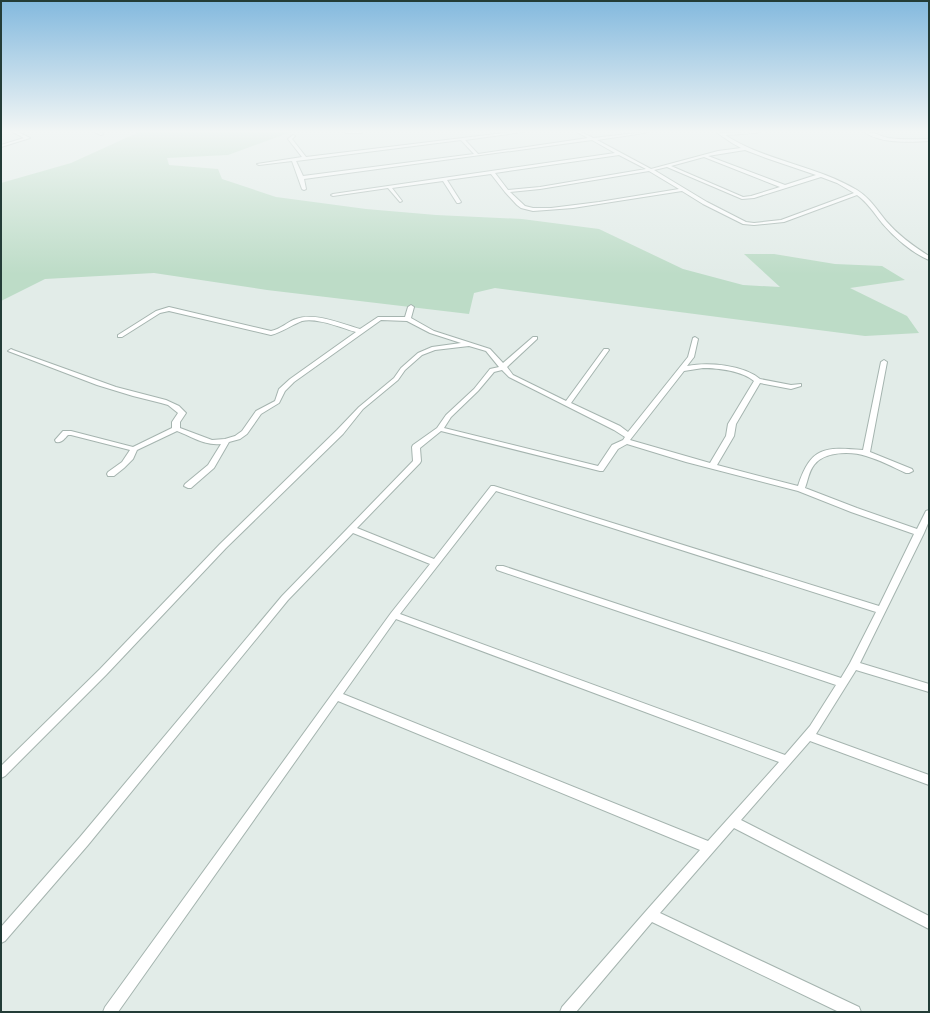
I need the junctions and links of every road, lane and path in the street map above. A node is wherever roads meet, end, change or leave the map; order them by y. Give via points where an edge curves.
1 (301, 179) edge
2 (449, 179) edge
3 (498, 179) edge
4 (593, 179) edge
5 (665, 179) edge
6 (698, 179) edge
7 (766, 179) edge
8 (806, 179) edge
9 (830, 179) edge
10 (444, 180) junction
11 (783, 186) junction
12 (389, 188) junction
13 (304, 189) dead end
14 (682, 190) junction
15 (507, 191) junction
16 (858, 193) junction
17 (333, 195) dead end
18 (400, 201) dead end
19 (459, 202) dead end
20 (929, 258) edge
21 (411, 307) dead end
22 (408, 319) junction
23 (361, 331) junction
24 (120, 336) dead end
25 (535, 338) dead end
26 (695, 339) dead end
27 (471, 344) junction
28 (606, 350) dead end
29 (11, 351) dead end
30 (884, 362) dead end
31 (502, 368) junction
32 (681, 369) junction
33 (758, 381) junction
34 (799, 384) dead end
35 (567, 404) junction
36 (176, 429) junction
37 (440, 429) junction
38 (628, 438) junction
39 (59, 440) dead end
40 (226, 441) junction
41 (134, 448) junction
42 (866, 453) junction
43 (712, 466) junction
44 (909, 471) dead end
45 (111, 474) dead end
46 (188, 486) dead end
47 (801, 489) junction
48 (929, 513) edge
49 (351, 529) junction
50 (920, 533) junction
51 (434, 562) junction
52 (500, 568) dead end
53 (881, 610) junction
54 (394, 615) junction
55 (854, 664) junction
56 (843, 683) junction
57 (929, 688) edge
58 (337, 696) junction
59 (808, 736) junction
60 (787, 760) junction
61 (1, 773) edge
62 (929, 780) edge
63 (734, 822) junction
64 (710, 848) junction
65 (650, 916) junction
66 (929, 922) edge
67 (1, 937) edge
68 (110, 1012) edge
69 (568, 1012) edge
70 (854, 1012) edge

1 - 13 street
2 - 10 street
3 - 15 street
4 - 15 street
5 - 14 street
6 - 11 street via 739,197 752,196
7 - 11 street
8 - 11 street
9 - 16 street
10 - 12 street
10 - 19 street
12 - 17 street
12 - 18 street
14 - 15 street via 568,208 535,209 523,207
14 - 16 street via 745,223 754,224 782,221
16 - 20 street via 868,200 884,222 906,244
21 - 22 street
22 - 23 street via 380,318
22 - 27 street via 432,332
23 - 24 street via 311,318 298,319 278,332 267,333 169,309 158,312
23 - 40 street via 281,390 277,402 256,415 245,433
25 - 31 street
26 - 32 street via 691,357
27 - 31 street via 492,353
27 - 61 street via 434,348 420,354 403,369 396,379 361,408 340,432 223,546 103,672
28 - 35 street
29 - 36 street via 130,393 172,404 182,413 176,422
30 - 42 street
31 - 35 street via 511,376
31 - 37 street via 492,370 476,390 448,416
32 - 33 street via 705,365 729,369 755,377
32 - 38 street
33 - 34 street via 791,387
33 - 43 street via 732,424 730,436
35 - 38 street via 617,428
36 - 40 street via 209,442
36 - 41 street
37 - 38 street via 596,469 602,468 615,447
37 - 49 street via 416,447 417,461
38 - 43 street
39 - 41 street via 66,433 71,433
40 - 46 street via 211,466
41 - 45 street via 128,460
42 - 44 street
42 - 47 street via 821,454 810,464
43 - 47 street
47 - 50 street via 883,522
48 - 50 street
49 - 51 street
49 - 67 street via 285,598
50 - 53 street
51 - 53 street via 494,488
51 - 54 street
52 - 56 street
53 - 55 street
54 - 58 street
54 - 60 street
55 - 56 street
55 - 57 street
56 - 59 street
58 - 64 street
58 - 68 street
59 - 60 street
59 - 62 street
60 - 63 street
63 - 64 street
63 - 66 street
64 - 65 street
65 - 69 street
65 - 70 street

